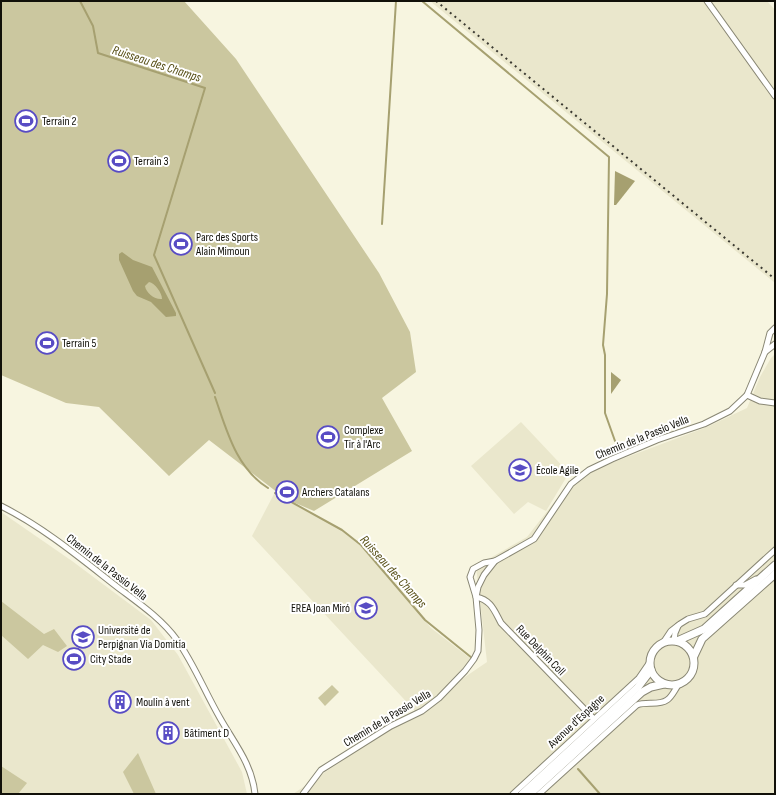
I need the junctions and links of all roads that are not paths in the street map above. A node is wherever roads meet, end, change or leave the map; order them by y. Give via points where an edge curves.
1 (707, 1) edge
2 (775, 96) edge
3 (775, 328) edge
4 (775, 344) edge
5 (765, 352) junction
6 (747, 395) junction
7 (775, 403) edge
8 (1, 506) edge
9 (775, 550) edge
10 (495, 561) junction
11 (774, 569) edge
12 (736, 585) junction
13 (476, 597) junction
14 (680, 624) junction
15 (675, 641) junction
16 (663, 643) junction
17 (694, 656) junction
18 (650, 662) junction
19 (651, 670) junction
20 (664, 684) junction
21 (679, 684) junction
22 (594, 719) junction
23 (255, 794) edge
24 (303, 794) edge
25 (513, 794) edge
26 (522, 794) edge
27 (530, 794) edge
28 (539, 794) edge

1 - 2 street
3 - 5 street, Chemin de la Passio Vella via 770,333
4 - 5 street, Chemin de la Passio Vella
5 - 6 street, Chemin de la Passio Vella
6 - 7 street via 760,401
6 - 10 street, Chemin de la Passio Vella via 718,418 657,440 589,470 564,492 534,540
8 - 23 street, Chemin de la Passio Vella via 67,547 164,625 188,658 245,759
9 - 12 street
10 - 13 street, Chemin de la Passio Vella via 484,575
10 - 13 street via 473,569 470,577
11 - 12 street via 751,582
11 - 15 main road via 704,629
11 - 17 main road via 702,639
12 - 14 street via 705,614
13 - 22 street, Rue Delphin Coll via 491,604 501,623
13 - 24 street, Chemin de la Passio Vella via 479,641 476,656 465,671 439,698 423,710 391,726 321,770
14 - 15 street via 675,633
14 - 16 street via 671,631
15 - 16 main road
15 - 17 main road via 688,647
16 - 18 main road via 653,652
17 - 21 main road via 692,673
18 - 19 main road
18 - 22 street, Avenue d'Espagne via 645,672
19 - 20 main road
19 - 26 main road, Avenue d'Espagne via 638,687
20 - 21 main road
20 - 27 main road, Avenue d'Espagne via 642,692
21 - 28 street via 666,701 643,702 637,705
22 - 25 street, Avenue d'Espagne

